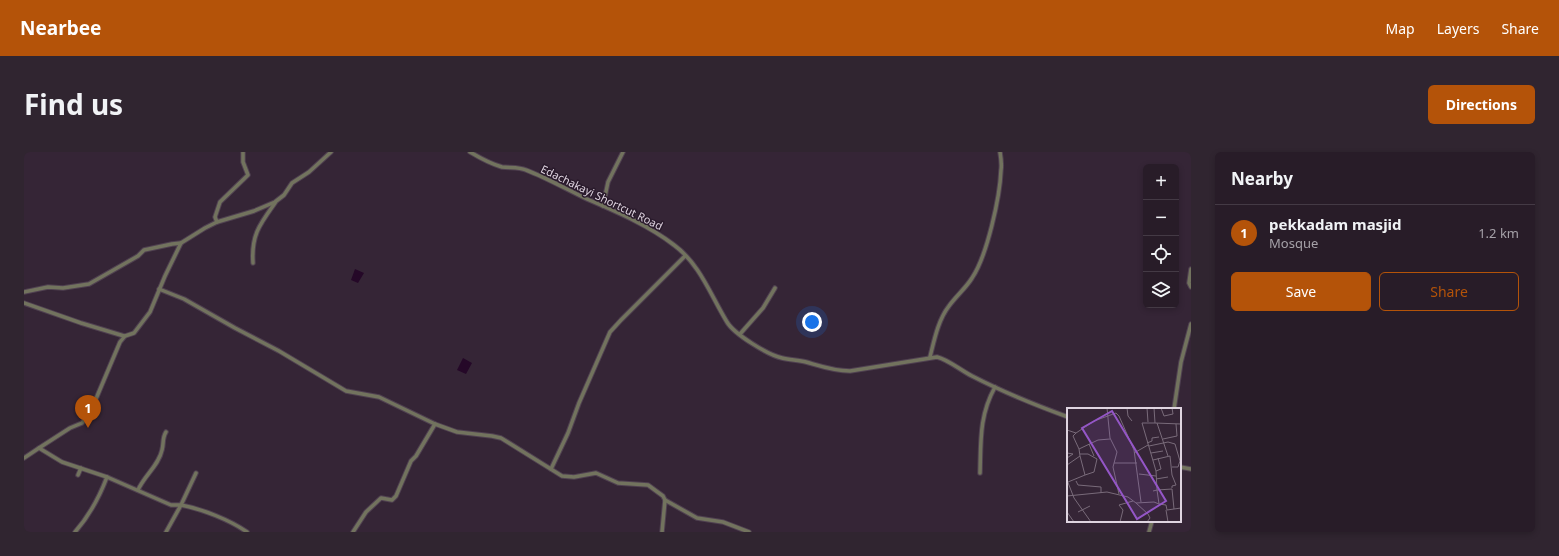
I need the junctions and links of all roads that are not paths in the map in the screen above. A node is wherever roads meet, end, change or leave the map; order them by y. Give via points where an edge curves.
1 (243, 152) edge
2 (332, 152) edge
3 (470, 152) edge
4 (623, 152) edge
5 (1000, 152) edge
6 (276, 202) junction
7 (603, 206) junction
8 (217, 222) junction
9 (181, 243) junction
10 (685, 256) junction
11 (253, 263) dead end
12 (1191, 269) edge
13 (1191, 287) edge
14 (775, 288) dead end
15 (159, 289) junction
16 (24, 292) edge
17 (24, 303) edge
18 (1191, 324) edge
19 (740, 334) junction
20 (124, 336) junction
21 (930, 357) junction
22 (995, 387) junction
23 (1174, 408) edge
24 (1067, 417) edge
25 (435, 424) junction
26 (166, 432) dead end
27 (39, 448) junction
28 (24, 458) edge
29 (1181, 466) edge
30 (81, 468) junction
31 (550, 469) junction
32 (1191, 469) edge
33 (196, 473) dead end
34 (980, 473) dead end
35 (78, 475) dead end
36 (107, 477) junction
37 (138, 490) junction
38 (665, 500) junction
39 (181, 505) junction
40 (1152, 522) edge
41 (75, 532) edge
42 (166, 532) edge
43 (247, 532) edge
44 (353, 532) edge
45 (662, 532) edge
46 (749, 532) edge
47 (1149, 532) edge

1 - 8 street via 243,162 248,175 220,202 215,217
2 - 6 street via 292,183
3 - 7 street, Edachakayi Shortcut Road via 499,166 525,169
4 - 7 street via 608,182
5 - 21 street via 1001,170 988,239 972,279 947,307 940,321
6 - 8 street
6 - 11 street via 255,236
7 - 10 street, Edachakayi Shortcut Road via 646,226 676,246
8 - 9 street
9 - 15 street
9 - 16 street via 144,250 89,284
10 - 19 street, Edachakayi Shortcut Road via 702,277 728,324
10 - 31 street via 610,332 568,433
12 - 13 street
14 - 19 street via 763,308
15 - 20 street via 150,312 140,327 134,333
15 - 25 street via 184,299 280,351 346,391 379,397
17 - 20 street
18 - 23 street via 1181,362
19 - 21 street, Edachakayi Shortcut Road via 769,354 840,371
20 - 27 street via 90,413 82,423
21 - 22 street, Edachakayi Shortcut Road via 942,358
22 - 24 street, Edachakayi Shortcut Road
22 - 34 street via 984,411 980,437
25 - 31 street via 457,432 501,438
25 - 44 street via 411,461 394,499 381,498 366,512
26 - 37 street via 160,457
27 - 28 street
27 - 30 street via 62,462
29 - 32 street
30 - 35 street
30 - 36 street
31 - 38 street via 567,477 596,473 618,483 648,485
33 - 39 street
36 - 37 street
36 - 41 street via 92,511
37 - 39 street via 171,504
38 - 45 street
38 - 46 street via 697,518 723,522
39 - 42 street
39 - 43 street via 208,513
40 - 47 street

